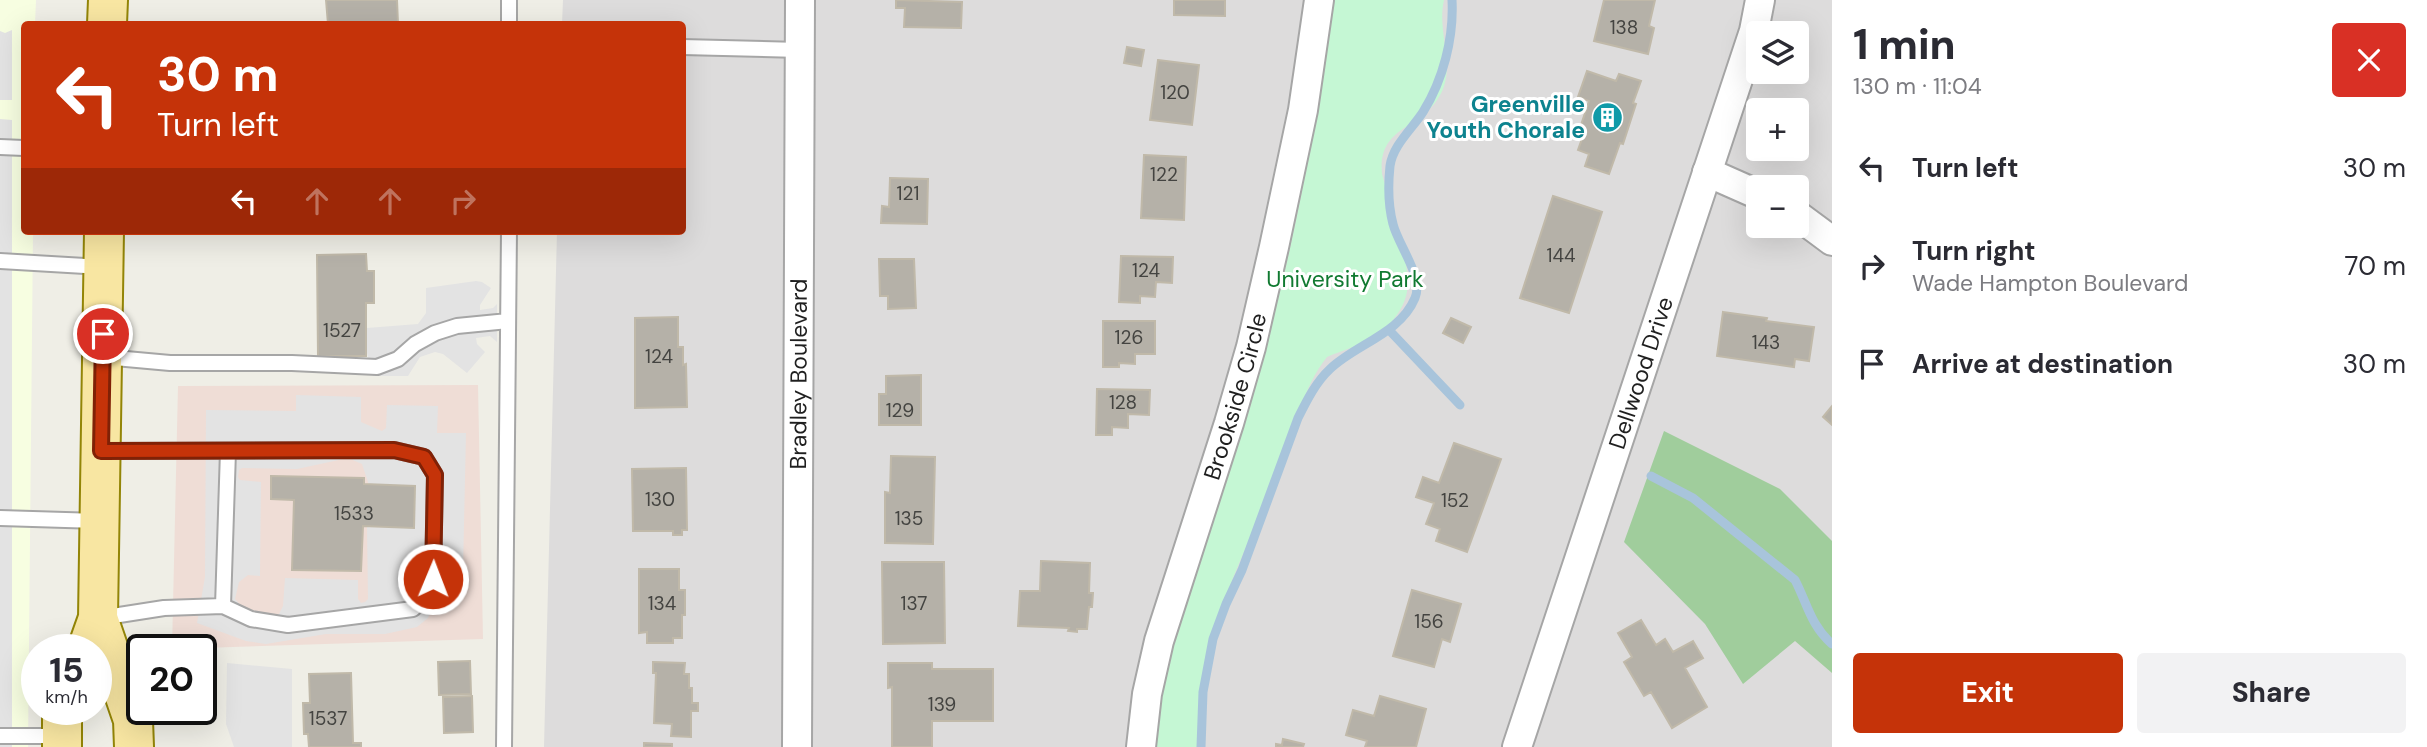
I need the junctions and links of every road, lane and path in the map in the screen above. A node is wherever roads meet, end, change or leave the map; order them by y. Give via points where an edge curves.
1 (108, 0) edge
2 (509, 0) edge
3 (800, 0) edge
4 (1318, 0) edge
5 (1760, 0) edge
6 (107, 21) edge
7 (509, 21) edge
8 (686, 47) edge
9 (800, 50) junction
10 (0, 147) edge
11 (21, 148) edge
12 (1707, 172) junction
13 (1746, 189) edge
14 (1809, 224) edge
15 (509, 235) edge
16 (1832, 241) edge
17 (104, 249) edge
18 (0, 261) edge
19 (508, 321) junction
20 (102, 357) junction
21 (101, 451) junction
22 (228, 451) junction
23 (0, 518) edge
24 (100, 522) junction
25 (223, 606) junction
26 (92, 634) edge
27 (112, 675) edge
28 (63, 731) edge
29 (0, 736) edge
30 (134, 747) edge
31 (504, 747) edge
32 (797, 747) edge
33 (1141, 747) edge
34 (1517, 747) edge

1 - 6 main road
2 - 7 lane
3 - 9 street, Bradley Boulevard
4 - 33 street, Brookside Circle via 1303,110 1275,247 1229,423 1159,641
5 - 12 street, Dellwood Drive
8 - 9 lane
9 - 32 street, Bradley Boulevard
10 - 11 lane
12 - 13 street
12 - 34 street, Dellwood Drive
14 - 16 street
15 - 19 lane
17 - 18 lane
17 - 20 main road
19 - 20 lane via 435,333 398,359 377,367 170,363
19 - 31 lane
20 - 21 main road
21 - 22 lane
21 - 24 main road
22 - 25 lane
22 - 25 lane via 394,450 424,457 435,475 433,566 430,593 413,608 288,625 251,620
23 - 24 lane
24 - 26 main road
25 - 26 lane via 164,608
27 - 30 main road via 134,720
28 - 29 lane

